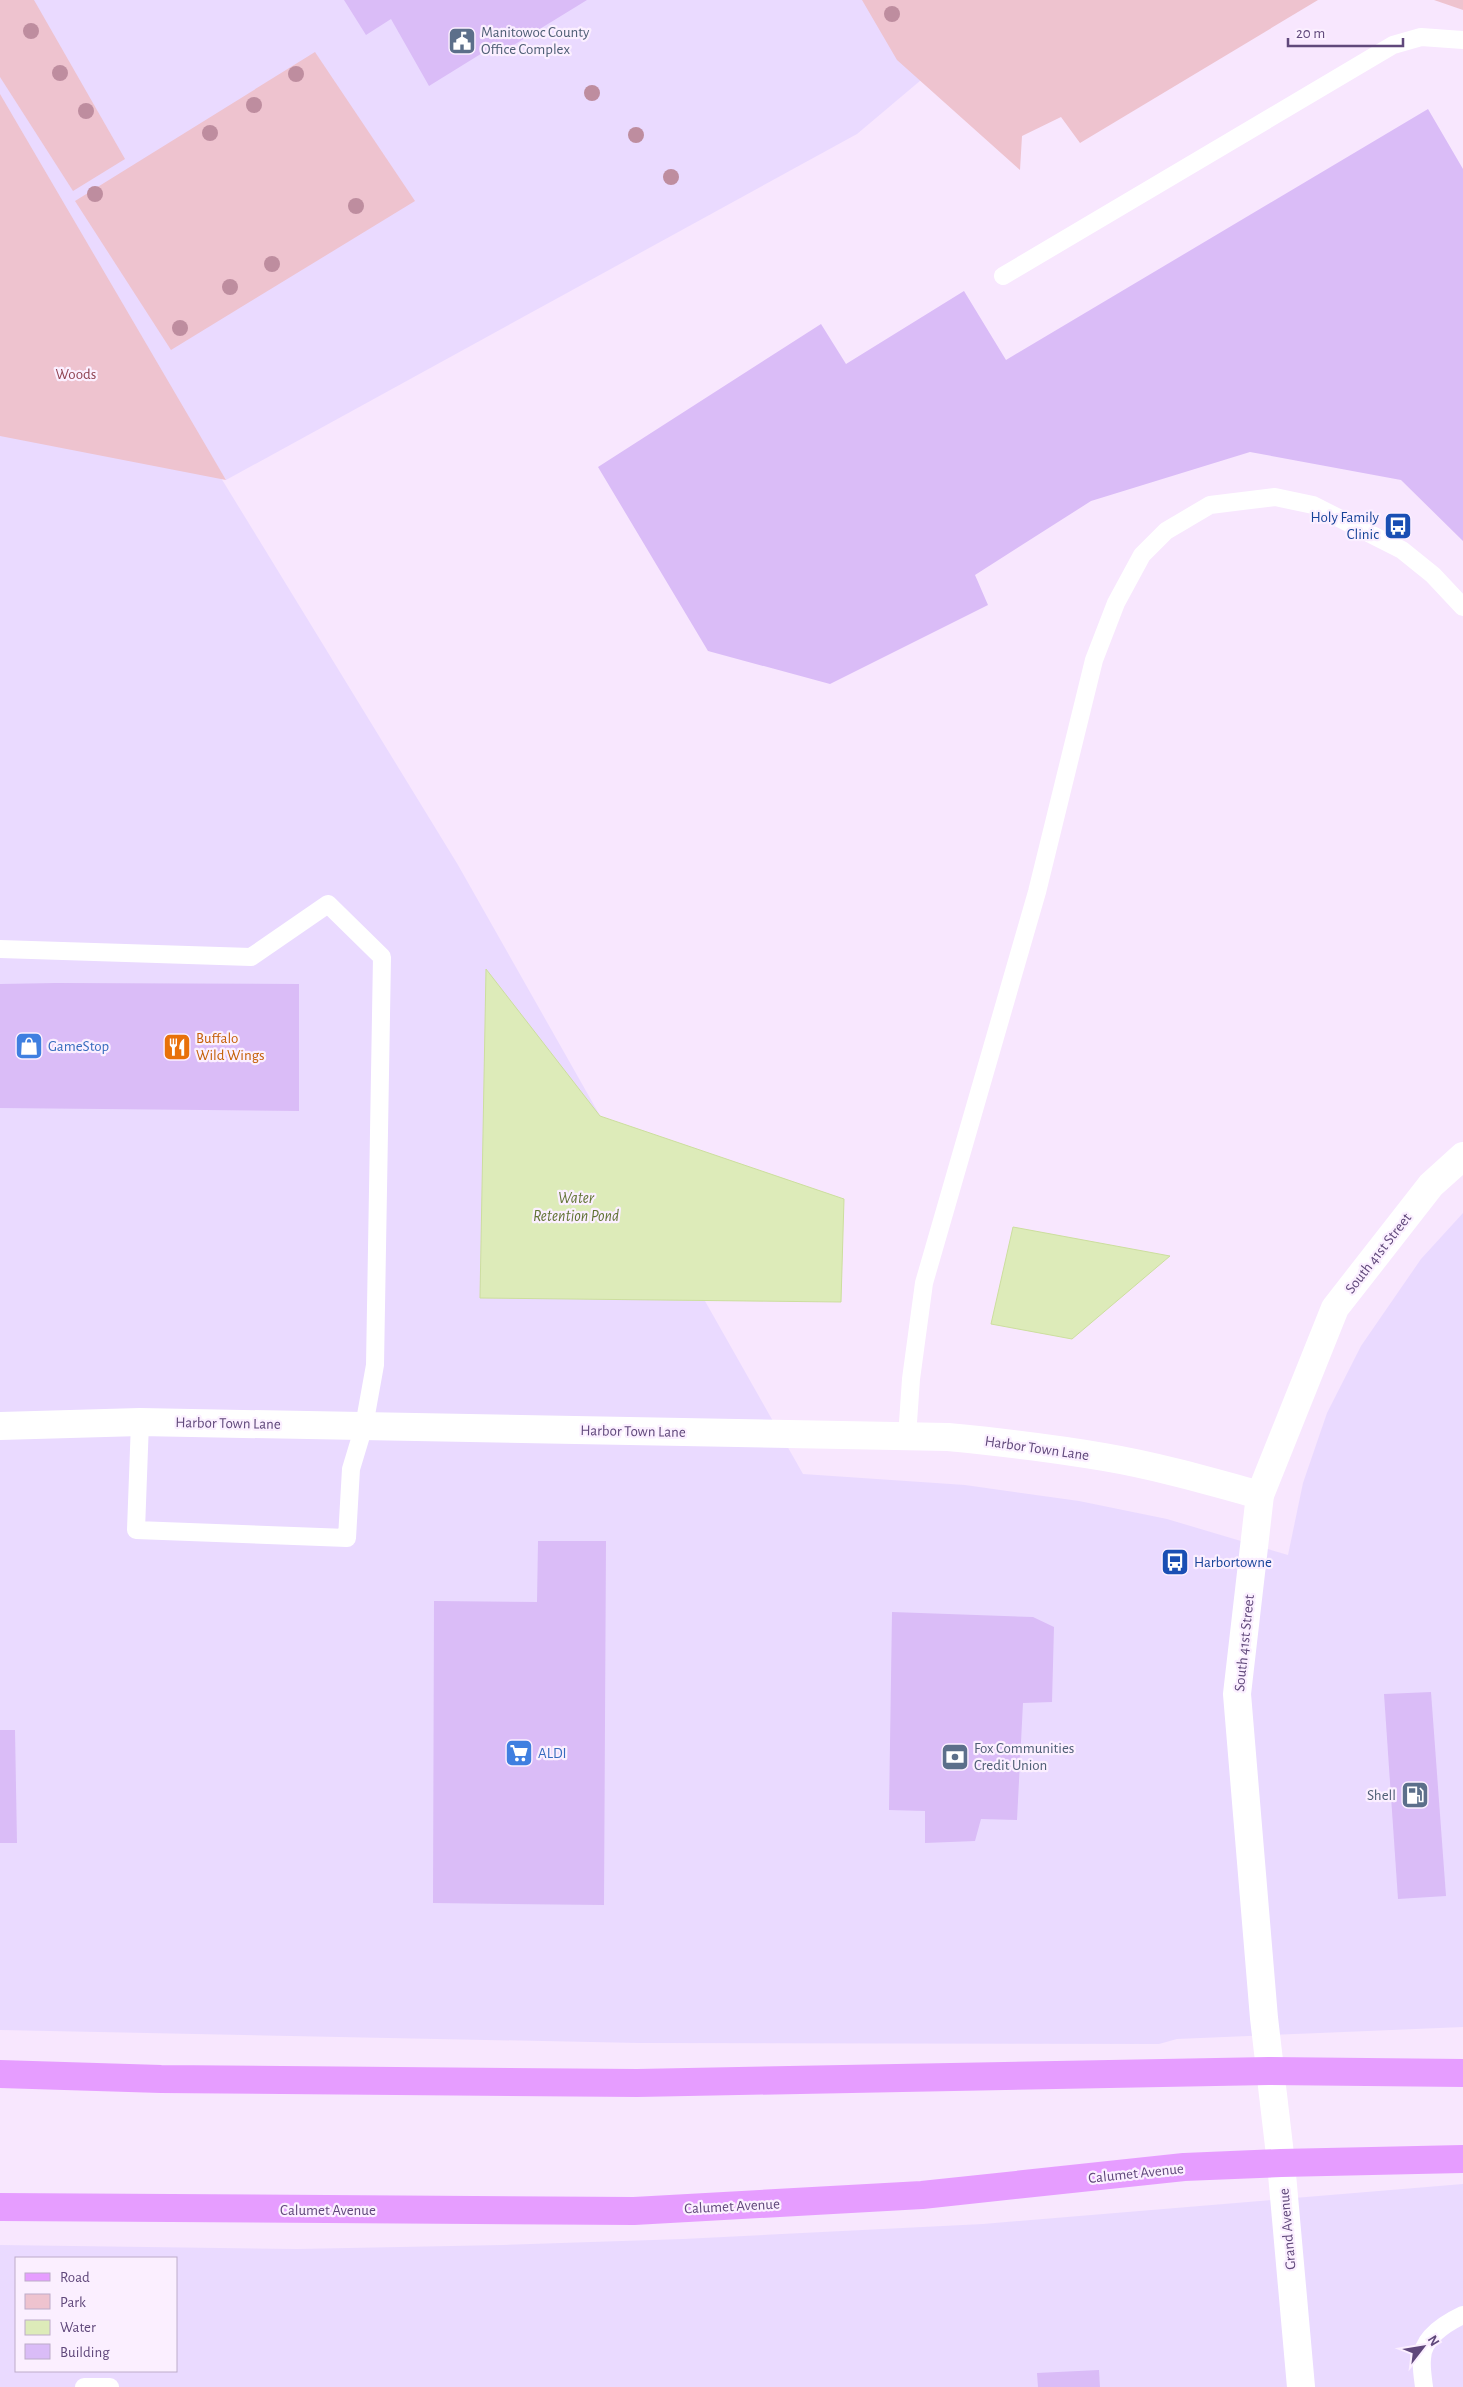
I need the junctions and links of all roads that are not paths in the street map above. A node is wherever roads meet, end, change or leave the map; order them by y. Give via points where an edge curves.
1 (1463, 40) edge
2 (1003, 276) dead end
3 (1463, 607) edge
4 (0, 949) edge
5 (1463, 1156) edge
6 (140, 1422) junction
7 (0, 1426) edge
8 (364, 1426) junction
9 (907, 1436) junction
10 (1260, 1494) junction
11 (1269, 2071) junction
12 (1463, 2073) edge
13 (0, 2074) edge
14 (1463, 2160) edge
15 (1281, 2162) junction
16 (0, 2207) edge
17 (1463, 2315) edge
18 (84, 2387) edge
19 (110, 2387) edge
20 (1301, 2387) edge
21 (1424, 2387) edge

1 - 2 lane via 1422,37 1393,45
3 - 9 lane via 1434,575 1402,550 1313,506 1275,497 1210,505 1166,531 1142,555 1116,602 1094,660 1036,892 924,1283
4 - 8 lane via 251,957 328,904 382,957 375,1365
5 - 10 street, South 41st Street via 1431,1185 1335,1308
6 - 7 street, Harbor Town Lane
6 - 8 street, Harbor Town Lane
6 - 8 lane via 136,1530 347,1538 351,1469
8 - 9 street, Harbor Town Lane
9 - 10 street, Harbor Town Lane via 1006,1443 1105,1457
10 - 11 street, South 41st Street via 1237,1694
11 - 12 main road
11 - 13 main road via 637,2084
11 - 15 street, Grand Avenue
14 - 15 main road, Calumet Avenue
15 - 16 main road, Calumet Avenue via 1184,2167 922,2195 634,2211
15 - 20 street, Grand Avenue
17 - 21 lane via 1446,2322 1429,2340 1421,2357
18 - 19 lane

